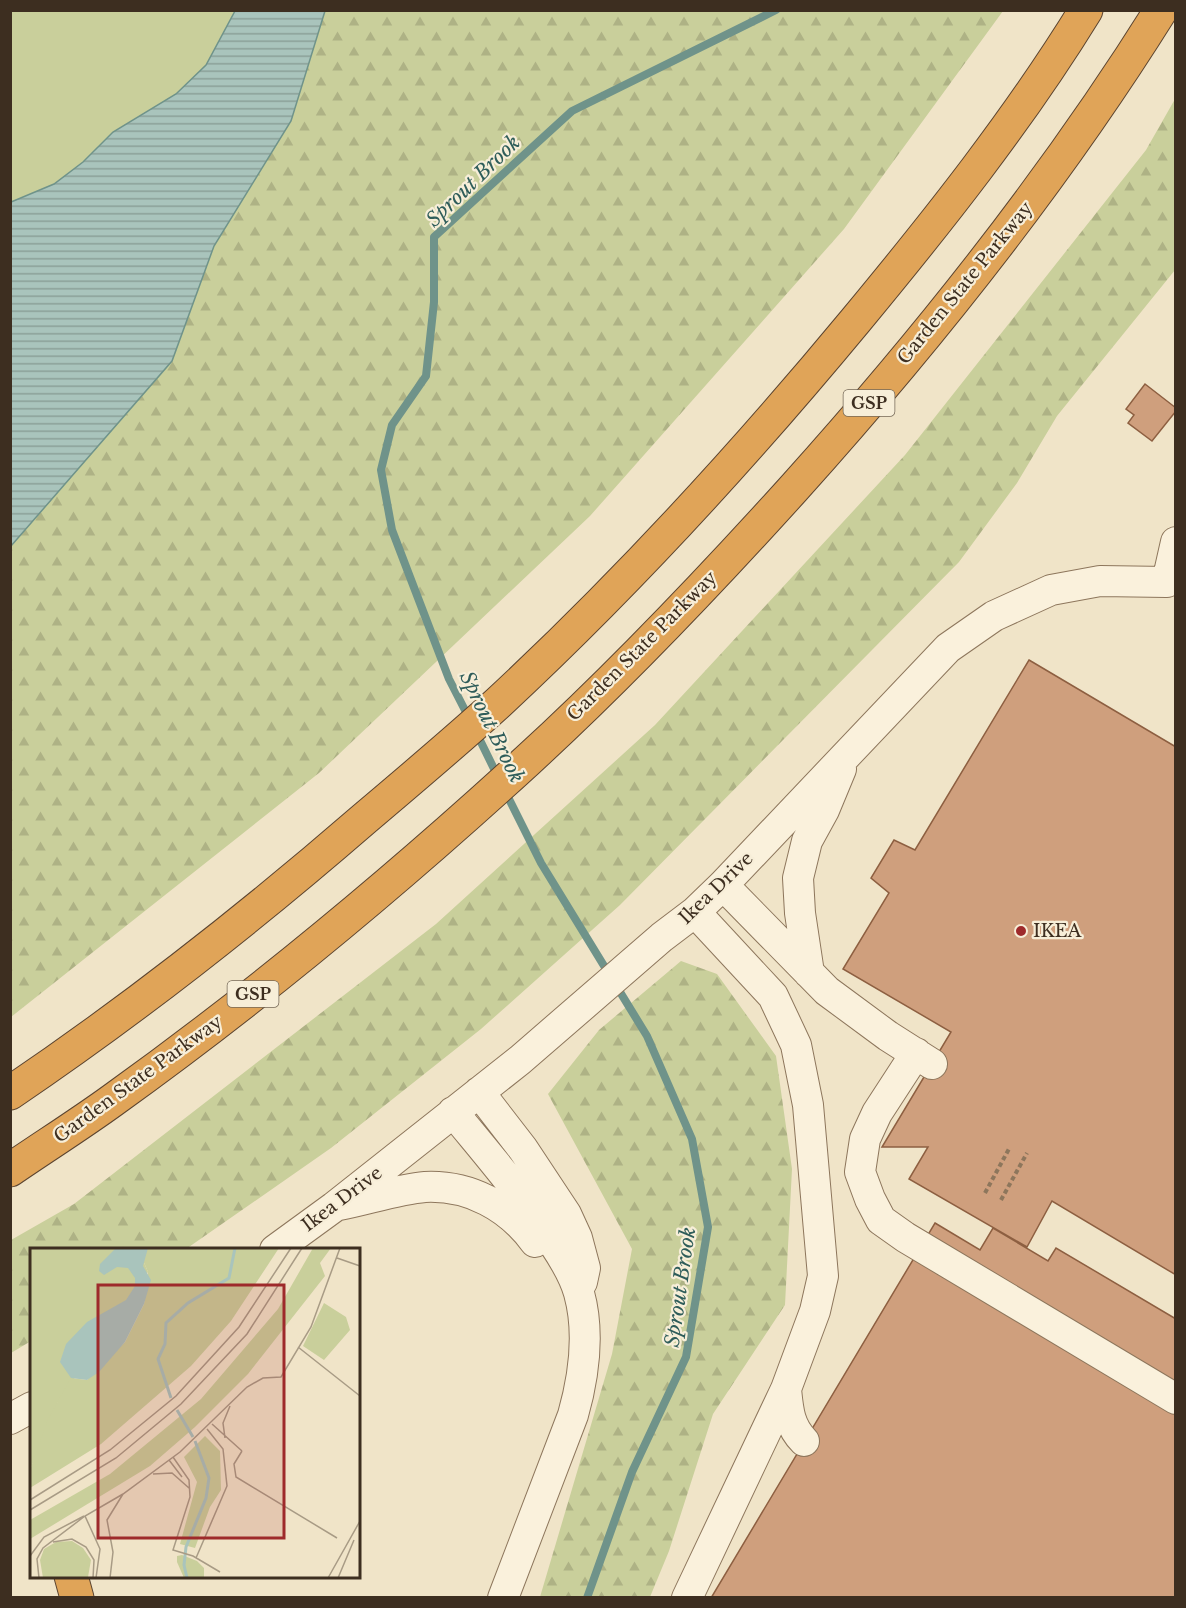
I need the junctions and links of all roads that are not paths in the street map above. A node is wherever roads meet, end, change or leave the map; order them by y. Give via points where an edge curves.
1 (1086, 10) edge
2 (1161, 10) edge
3 (1176, 542) edge
4 (848, 753) junction
5 (723, 885) junction
6 (695, 912) junction
7 (662, 937) junction
8 (732, 952) junction
9 (809, 973) junction
10 (479, 1092) junction
11 (10, 1094) edge
12 (453, 1112) junction
13 (10, 1170) edge
14 (334, 1207) junction
15 (278, 1248) edge
16 (579, 1292) junction
17 (786, 1389) junction
18 (1176, 1399) edge
19 (30, 1408) edge
20 (10, 1419) edge
21 (804, 1441) dead end
22 (72, 1578) edge
23 (77, 1598) edge
24 (502, 1598) edge
25 (687, 1598) edge

1 - 11 highway via 988,153 900,267 801,386 604,599 499,701 310,866 199,956
2 - 13 highway, Garden State Parkway / GSP via 1039,190 949,306 848,428 649,643 482,802 351,914 112,1101
3 - 4 street, Ikea Drive via 1167,582 1100,581 1060,588 994,616 948,648
4 - 5 street, Ikea Drive
4 - 9 street via 807,841 798,878
5 - 6 street, Ikea Drive
5 - 9 street
6 - 7 street, Ikea Drive
6 - 8 street
7 - 8 street
7 - 10 street, Ikea Drive
8 - 17 street via 772,996 796,1045 808,1105 823,1276 815,1311
9 - 18 street via 827,991 924,1058 877,1113 865,1139 860,1172 881,1220
10 - 12 street, Ikea Drive
10 - 16 street via 566,1214 585,1268
12 - 14 street, Ikea Drive
12 - 16 street via 537,1216
14 - 15 street, Ikea Drive
14 - 16 street via 423,1187 470,1192 509,1214
16 - 24 street via 585,1351 579,1393
17 - 21 street via 790,1420
17 - 25 street
19 - 20 street
22 - 23 highway

